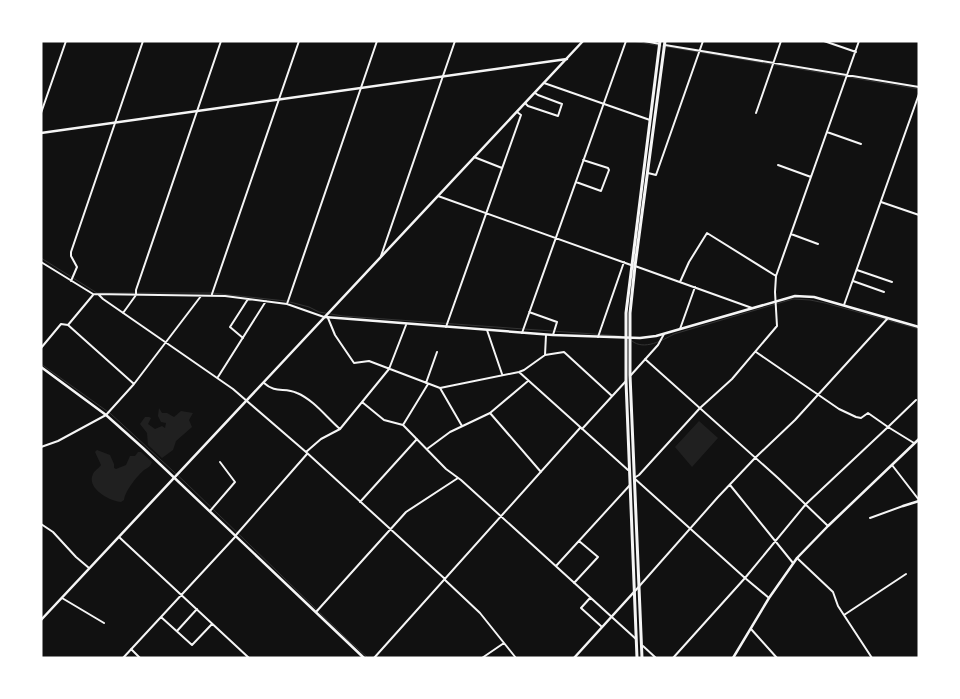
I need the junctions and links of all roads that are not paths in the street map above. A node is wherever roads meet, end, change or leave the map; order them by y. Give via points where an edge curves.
1 (66, 41) edge
2 (143, 41) edge
3 (221, 41) edge
4 (299, 41) edge
5 (377, 41) edge
6 (455, 41) edge
7 (583, 41) edge
8 (626, 41) edge
9 (644, 41) edge
10 (703, 41) edge
11 (781, 41) edge
12 (824, 41) edge
13 (860, 41) edge
14 (660, 43) edge
15 (665, 43) edge
16 (699, 51) junction
17 (856, 52) junction
18 (567, 59) junction
19 (773, 63) junction
20 (443, 76) junction
21 (847, 76) junction
22 (544, 83) junction
23 (361, 87) junction
24 (919, 87) edge
25 (535, 93) junction
26 (919, 94) edge
27 (279, 99) junction
28 (525, 103) junction
29 (603, 104) junction
30 (197, 111) junction
31 (517, 112) junction
32 (41, 113) edge
33 (756, 113) dead end
34 (650, 120) junction
35 (116, 122) junction
36 (827, 132) junction
37 (41, 134) edge
38 (861, 144) dead end
39 (474, 157) junction
40 (583, 160) junction
41 (778, 165) dead end
42 (502, 168) junction
43 (648, 173) junction
44 (812, 177) junction
45 (576, 182) junction
46 (437, 196) junction
47 (881, 202) junction
48 (486, 213) junction
49 (919, 215) edge
50 (791, 234) junction
51 (556, 238) junction
52 (818, 244) dead end
53 (382, 256) junction
54 (41, 262) edge
55 (624, 262) junction
56 (633, 265) junction
57 (857, 270) junction
58 (776, 276) junction
59 (71, 281) junction
60 (853, 281) junction
61 (680, 282) junction
62 (892, 282) dead end
63 (695, 287) junction
64 (884, 292) dead end
65 (93, 294) junction
66 (99, 295) junction
67 (136, 295) junction
68 (201, 296) junction
69 (212, 296) junction
70 (248, 299) junction
71 (266, 301) junction
72 (775, 302) junction
73 (287, 304) junction
74 (844, 305) junction
75 (752, 308) junction
76 (529, 312) junction
77 (123, 314) junction
78 (327, 317) junction
79 (888, 318) junction
80 (68, 325) junction
81 (406, 325) junction
82 (446, 327) junction
83 (919, 327) edge
84 (680, 329) junction
85 (487, 330) junction
86 (522, 332) junction
87 (546, 334) junction
88 (664, 334) junction
89 (553, 335) junction
90 (598, 337) junction
91 (243, 338) junction
92 (627, 338) junction
93 (165, 342) junction
94 (41, 348) edge
95 (437, 352) dead end
96 (756, 352) junction
97 (545, 355) junction
98 (645, 359) junction
99 (41, 367) edge
100 (390, 369) junction
101 (519, 372) junction
102 (502, 374) junction
103 (630, 376) junction
104 (218, 378) junction
105 (528, 380) junction
106 (626, 381) junction
107 (264, 383) junction
108 (428, 383) junction
109 (134, 384) junction
110 (440, 388) junction
111 (819, 395) junction
112 (612, 396) junction
113 (247, 400) junction
114 (916, 400) dead end
115 (362, 402) junction
116 (700, 408) junction
117 (490, 413) junction
118 (106, 415) junction
119 (403, 425) junction
120 (462, 426) junction
121 (888, 426) junction
122 (340, 429) junction
123 (581, 429) junction
124 (417, 439) junction
125 (919, 439) edge
126 (914, 443) junction
127 (41, 447) edge
128 (427, 449) junction
129 (306, 453) junction
130 (755, 458) junction
131 (220, 462) dead end
132 (892, 465) junction
133 (541, 472) junction
134 (630, 472) junction
135 (175, 478) junction
136 (458, 478) junction
137 (634, 478) junction
138 (630, 485) junction
139 (729, 485) junction
140 (919, 500) edge
141 (360, 502) junction
142 (806, 504) junction
143 (903, 506) joint
144 (210, 511) junction
145 (501, 516) junction
146 (870, 518) dead end
147 (41, 524) edge
148 (828, 526) junction
149 (390, 529) junction
150 (690, 529) junction
151 (236, 536) junction
152 (119, 537) junction
153 (579, 541) junction
154 (775, 542) junction
155 (797, 558) junction
156 (793, 563) junction
157 (556, 566) junction
158 (90, 568) junction
159 (906, 574) dead end
160 (745, 578) junction
161 (445, 579) junction
162 (574, 583) junction
163 (638, 587) junction
164 (635, 591) junction
165 (181, 595) junction
166 (62, 598) junction
167 (590, 598) junction
168 (770, 598) junction
169 (197, 609) junction
170 (315, 612) junction
171 (844, 615) junction
172 (161, 617) junction
173 (611, 617) junction
174 (42, 619) edge
175 (212, 623) junction
176 (104, 624) dead end
177 (602, 627) junction
178 (751, 629) junction
179 (177, 631) junction
180 (636, 640) junction
181 (504, 643) junction
182 (641, 644) junction
183 (131, 649) junction
184 (123, 658) edge
185 (140, 658) edge
186 (249, 658) edge
187 (364, 658) edge
188 (374, 658) edge
189 (482, 658) edge
190 (516, 658) edge
191 (574, 658) edge
192 (637, 658) edge
193 (642, 658) edge
194 (656, 658) edge
195 (673, 658) edge
196 (733, 658) edge
197 (777, 658) edge
198 (872, 658) edge

1 - 32 street
2 - 35 street
3 - 30 street
4 - 27 street
5 - 23 street
6 - 20 street
7 - 18 street
8 - 29 street
9 - 14 street
10 - 16 street
11 - 19 street
12 - 17 street
13 - 17 street
14 - 34 highway
15 - 16 street
15 - 43 highway
16 - 19 street
16 - 43 street via 656,176
17 - 21 street
18 - 20 street
18 - 22 street
19 - 21 street
19 - 33 street
20 - 23 street
20 - 53 street
21 - 24 street
21 - 36 street
22 - 25 street
22 - 29 street
23 - 27 street
23 - 73 street
25 - 28 street
25 - 28 street via 562,104 558,116
26 - 47 street
27 - 30 street
27 - 69 street
28 - 31 street
29 - 34 street
29 - 40 street
30 - 35 street
30 - 67 street
31 - 39 street
31 - 42 street via 521,115
34 - 56 highway
35 - 37 street
35 - 59 street via 71,252 77,267
36 - 38 street
36 - 44 street
39 - 42 street
39 - 46 street
40 - 45 street
40 - 45 street via 609,170 601,191
41 - 44 street
42 - 48 street
43 - 56 highway
44 - 50 street
45 - 51 street
46 - 48 street
46 - 53 street
47 - 49 street
47 - 57 street
48 - 51 street
48 - 82 street
50 - 52 street
50 - 58 street
51 - 55 street
51 - 76 street
53 - 78 street
54 - 59 street
55 - 56 street
55 - 90 street
56 - 61 street
56 - 92 highway
57 - 60 street
57 - 62 street
58 - 61 street via 707,233
58 - 72 street
59 - 65 street
60 - 64 street
60 - 74 street
61 - 63 street
63 - 75 street
63 - 84 street
65 - 66 street
65 - 80 street
66 - 67 street
66 - 77 street
67 - 68 street
67 - 77 street
68 - 69 street
68 - 93 street
69 - 70 street
70 - 71 street
70 - 91 street via 230,328
71 - 73 street
71 - 91 street
72 - 74 street via 802,296
72 - 75 street
72 - 96 street via 777,326
73 - 78 street
74 - 79 street
75 - 84 street
76 - 86 street
76 - 89 street via 557,322
77 - 93 street
78 - 81 street
78 - 100 street via 354,363 369,361
78 - 107 street
79 - 83 street
79 - 111 street
80 - 94 street via 61,324
80 - 109 street
81 - 82 street
81 - 100 street
82 - 85 street
84 - 88 street
85 - 86 street
85 - 102 street
86 - 87 street
87 - 89 street
87 - 97 street
88 - 92 street
88 - 98 street
89 - 90 street
90 - 92 street
91 - 104 street
92 - 103 highway
92 - 106 highway
93 - 104 street
93 - 109 street
95 - 108 street
96 - 111 street
96 - 116 street
97 - 101 street
97 - 112 street via 564,352
98 - 103 street
98 - 116 street
99 - 118 street
100 - 108 street
100 - 115 street
101 - 102 street
101 - 105 street
102 - 110 street
103 - 137 highway
104 - 113 street
105 - 117 street
105 - 123 street
106 - 112 street
106 - 134 highway
107 - 113 street
107 - 122 street via 271,390 300,394
108 - 110 street
108 - 119 street
109 - 118 street
110 - 120 street
111 - 121 street via 856,417 861,418 868,413
111 - 130 street
112 - 123 street
113 - 129 street
113 - 135 street
114 - 121 street
115 - 119 street via 384,420
115 - 122 street
116 - 130 street
116 - 137 street
117 - 120 street
117 - 133 street
118 - 127 street
118 - 135 street
119 - 124 street
120 - 128 street
121 - 126 street
121 - 142 street
122 - 129 street via 321,439
123 - 133 street
123 - 134 street
124 - 128 street
124 - 141 street
125 - 126 street
126 - 132 street
128 - 136 street
129 - 141 street
129 - 151 street
130 - 139 street
130 - 142 street
131 - 144 street via 235,482
132 - 140 street
132 - 148 street
133 - 145 street
134 - 138 highway
135 - 144 street
135 - 152 street
136 - 145 street
136 - 149 street via 406,512
137 - 150 street
137 - 163 highway
138 - 153 street
138 - 164 highway
139 - 150 street
139 - 154 street
140 - 143 street
141 - 149 street
142 - 148 street
142 - 154 street
143 - 146 street
144 - 151 street
145 - 157 street
145 - 161 street
147 - 158 street
148 - 155 street
149 - 161 street
149 - 170 street
150 - 160 street
150 - 163 street
151 - 165 street
151 - 170 street
152 - 158 street
152 - 165 street
153 - 157 street
153 - 162 street via 598,557
154 - 156 street
154 - 160 street
155 - 156 street
155 - 171 street via 833,592
156 - 168 street
157 - 162 street
158 - 166 street
159 - 171 street
160 - 168 street
160 - 195 street
161 - 181 street via 480,613
161 - 188 street
162 - 167 street
163 - 164 street
163 - 182 highway
164 - 173 street
164 - 180 highway
165 - 169 street
165 - 172 street
166 - 174 street
166 - 176 street
167 - 173 street
167 - 177 street via 581,608
168 - 178 street
169 - 175 street
169 - 179 street
170 - 187 street
171 - 198 street
172 - 179 street
172 - 183 street
173 - 177 street
173 - 180 street
175 - 179 street via 192,644
175 - 186 street
177 - 191 street
178 - 196 street
178 - 197 street
180 - 192 highway
181 - 189 street
181 - 190 street
182 - 193 highway
182 - 194 street
183 - 184 street
183 - 185 street

